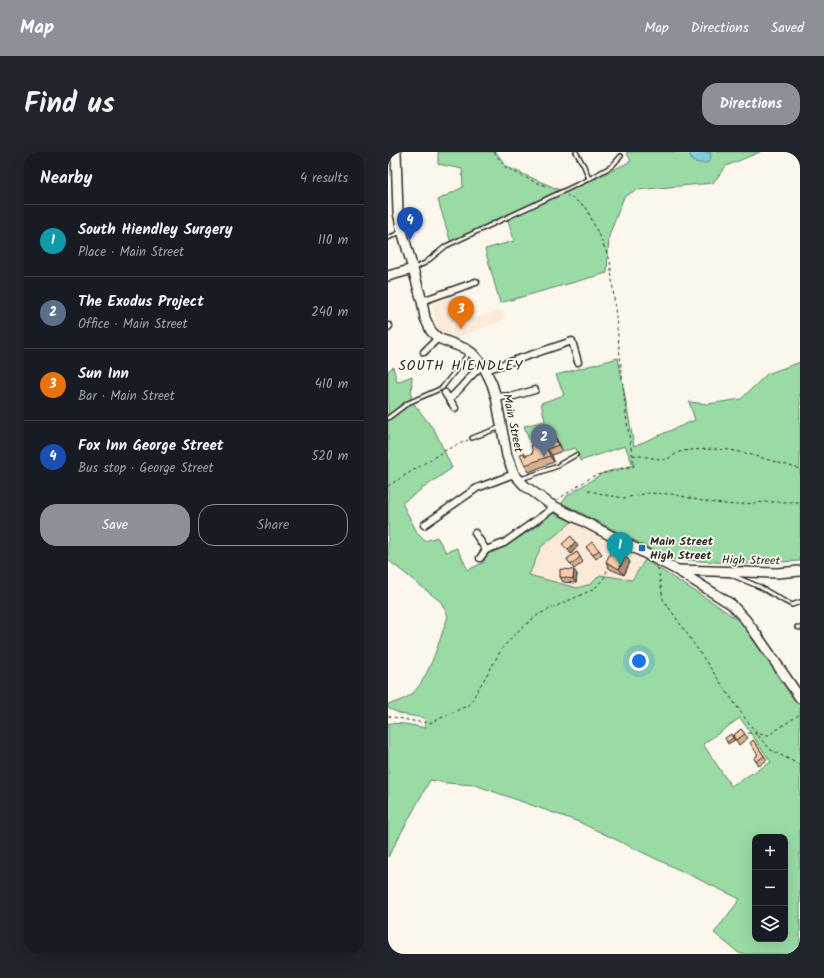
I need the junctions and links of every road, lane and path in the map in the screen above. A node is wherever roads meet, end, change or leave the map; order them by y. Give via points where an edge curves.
1 (396, 152) edge
2 (494, 152) edge
3 (576, 152) edge
4 (621, 156) dead end
5 (589, 179) junction
6 (563, 192) junction
7 (402, 231) junction
8 (388, 238) edge
9 (413, 269) junction
10 (388, 276) edge
11 (476, 282) dead end
12 (422, 300) junction
13 (438, 338) junction
14 (424, 352) dead end
15 (470, 352) junction
16 (578, 362) dead end
17 (484, 367) junction
18 (535, 390) dead end
19 (444, 393) dead end
20 (496, 397) junction
21 (449, 399) junction
22 (456, 408) dead end
23 (388, 418) edge
24 (501, 427) junction
25 (472, 438) joint
26 (632, 455) junction
27 (576, 456) dead end
28 (800, 469) edge
29 (517, 477) junction
30 (388, 486) edge
31 (588, 490) dead end
32 (800, 502) edge
33 (552, 506) junction
34 (424, 525) dead end
35 (475, 533) dead end
36 (486, 550) junction
37 (480, 558) dead end
38 (658, 560) junction
39 (609, 565) edge
40 (677, 570) junction
41 (724, 571) junction
42 (800, 572) edge
43 (800, 602) edge
44 (800, 698) edge
45 (800, 714) edge
46 (388, 716) edge
47 (748, 733) dead end
48 (757, 734) junction
49 (800, 765) edge

1 - 7 street via 398,212
2 - 6 path via 506,168
3 - 5 lane
4 - 5 lane via 612,166
5 - 6 lane
6 - 9 lane via 446,246
6 - 26 path via 586,206 610,260
7 - 8 lane
7 - 9 street
9 - 10 street
9 - 12 street
11 - 12 street
12 - 13 street via 425,318 431,331
13 - 14 street
13 - 15 street, Main Street
15 - 17 street, Main Street
15 - 23 lane via 442,388 408,402
16 - 17 street via 572,341
17 - 20 street, Main Street
17 - 21 street via 476,370
18 - 20 street via 514,396
19 - 21 street
20 - 24 street, Main Street
21 - 22 street
24 - 25 lane
24 - 29 street, Main Street via 506,456
25 - 30 path via 444,451
26 - 28 path via 666,460 679,452 689,450 730,450
26 - 33 path via 634,466 593,476
27 - 29 lane via 558,466
29 - 33 street, Main Street
29 - 34 street via 477,488
31 - 32 path via 624,498 648,493 672,494 734,505
33 - 36 street via 504,543
33 - 38 street, Main Street
35 - 36 street
36 - 37 street
38 - 40 street, Main Street
38 - 48 path via 663,599
39 - 46 path via 604,578 594,589 539,614 520,628 504,647 470,705 430,723
40 - 41 street, High Street
40 - 44 street, Main Street via 731,604 745,619
41 - 42 street, High Street
41 - 43 lane via 760,586 784,602
45 - 48 path via 769,735
47 - 48 path
48 - 49 path via 771,750

